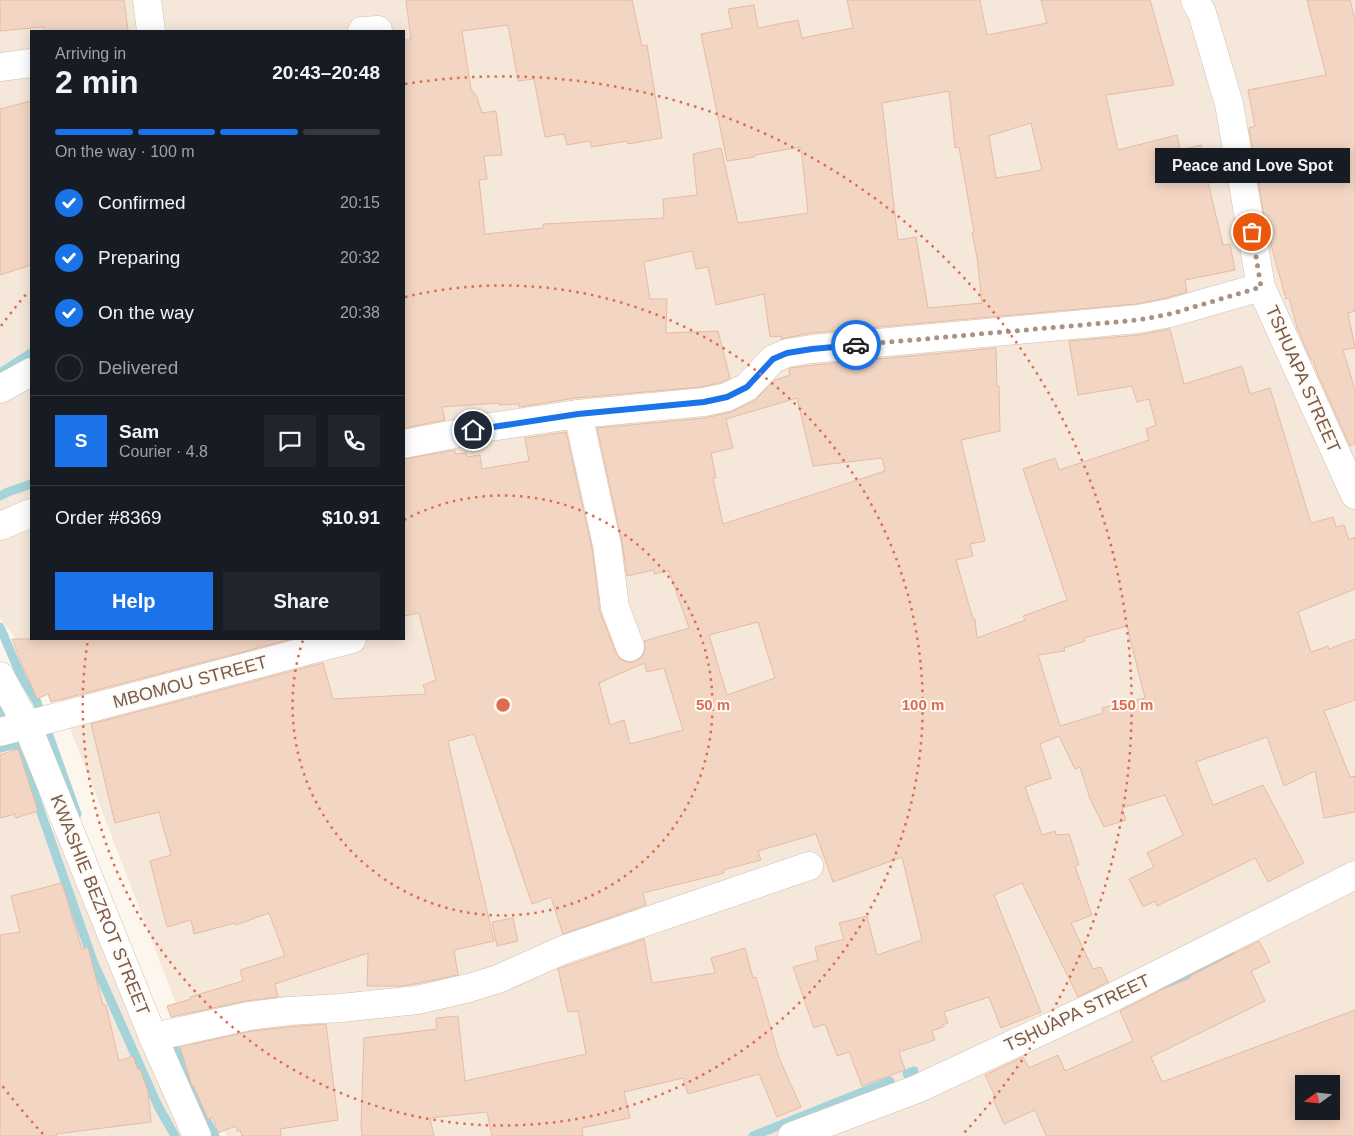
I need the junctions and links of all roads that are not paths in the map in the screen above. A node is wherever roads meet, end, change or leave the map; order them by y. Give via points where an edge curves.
1 (148, 0) edge
2 (1195, 0) edge
3 (151, 30) edge
4 (30, 63) edge
5 (0, 67) edge
6 (1261, 287) junction
7 (30, 373) edge
8 (0, 389) edge
9 (578, 414) junction
10 (405, 444) edge
11 (1355, 495) edge
12 (30, 513) edge
13 (0, 526) edge
14 (348, 640) edge
15 (630, 647) dead end
16 (0, 676) edge
17 (27, 724) junction
18 (0, 732) edge
19 (809, 866) dead end
20 (1355, 875) edge
21 (153, 1037) junction
22 (197, 1136) edge
23 (792, 1136) edge

1 - 3 street
2 - 6 street, TSHUAPA STREET via 1202,13 1228,104
4 - 5 street
6 - 9 street via 1138,320 787,353 773,359 747,387 727,397
6 - 11 street, TSHUAPA STREET
7 - 8 street
9 - 10 street
9 - 15 street via 606,545 615,607
12 - 13 street
14 - 17 street, MBOMOU STREET
16 - 17 street, KWASHIE BEZROT STREET
17 - 18 street, MBOMOU STREET
17 - 21 street, KWASHIE BEZROT STREET
19 - 21 street via 563,950 498,979 469,988 417,1000 249,1016
20 - 23 street, TSHUAPA STREET via 1101,1003 917,1089
21 - 22 street, KWASHIE BEZROT STREET

